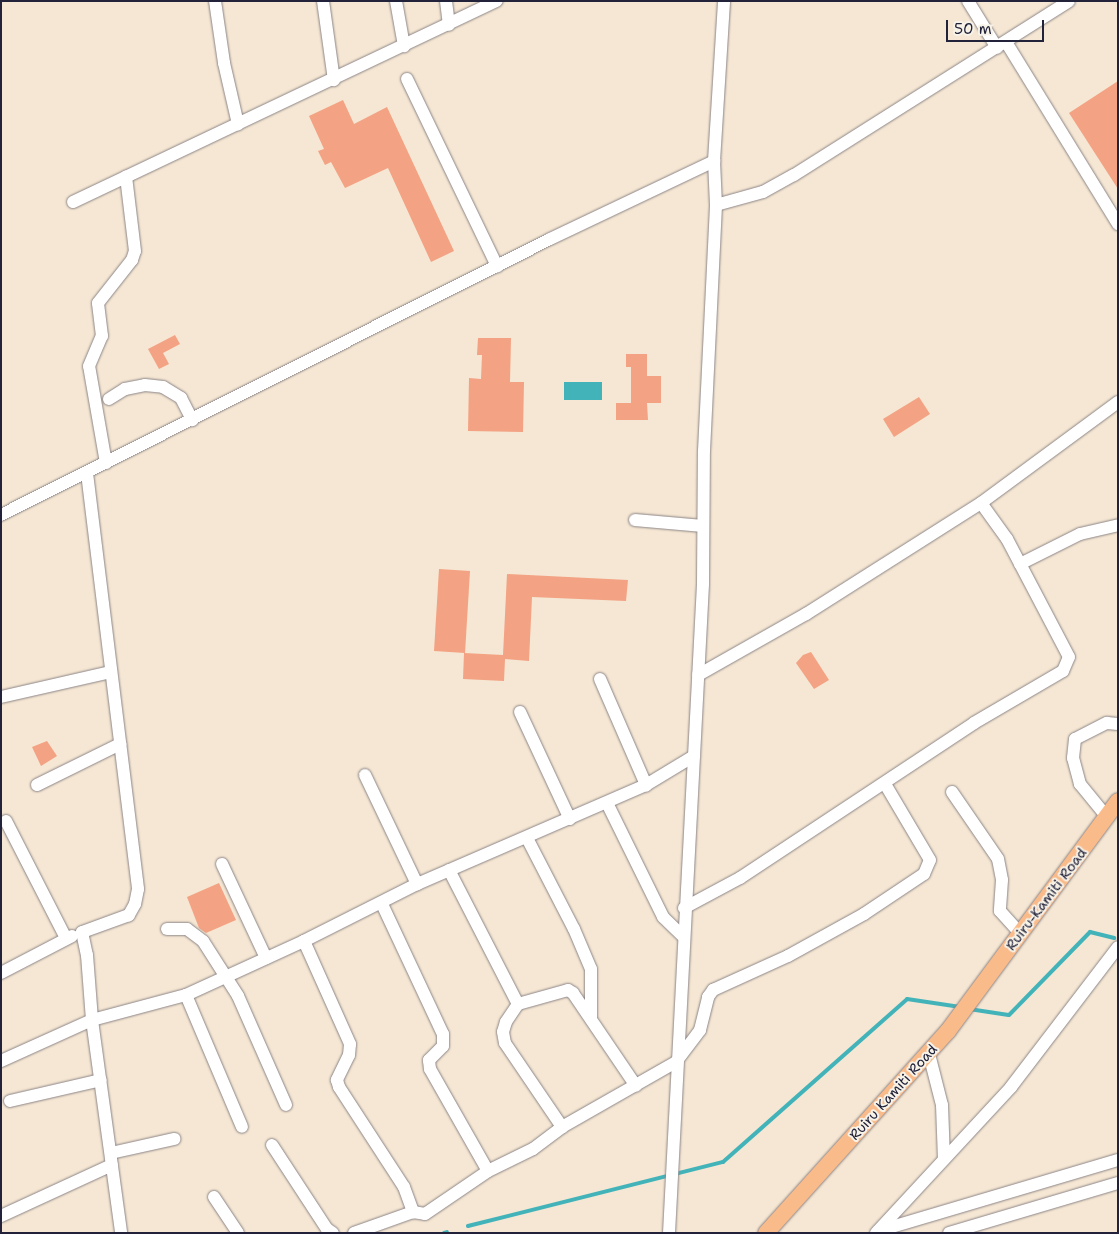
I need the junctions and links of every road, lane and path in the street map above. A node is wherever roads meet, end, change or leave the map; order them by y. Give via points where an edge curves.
1 (215, 1) edge
2 (323, 1) edge
3 (396, 1) edge
4 (446, 1) edge
5 (498, 1) edge
6 (724, 1) edge
7 (968, 1) edge
8 (1069, 1) edge
9 (449, 24) junction
10 (1001, 45) junction
11 (404, 46) junction
12 (407, 79) dead end
13 (334, 80) junction
14 (238, 124) junction
15 (714, 161) junction
16 (126, 177) junction
17 (73, 202) dead end
18 (716, 205) junction
19 (1118, 224) edge
20 (497, 266) junction
21 (109, 399) dead end
22 (1118, 402) edge
23 (192, 420) junction
24 (106, 463) junction
25 (87, 473) junction
26 (981, 504) junction
27 (1, 515) edge
28 (635, 520) dead end
29 (1118, 525) edge
30 (703, 526) junction
31 (1020, 564) junction
32 (111, 672) junction
33 (698, 675) junction
34 (600, 679) dead end
35 (1, 697) edge
36 (520, 712) dead end
37 (1118, 724) edge
38 (120, 744) junction
39 (694, 756) junction
40 (365, 776) dead end
41 (885, 784) junction
42 (36, 785) dead end
43 (646, 785) junction
44 (952, 792) dead end
45 (1118, 801) edge
46 (607, 802) junction
47 (1106, 817) junction
48 (570, 819) junction
49 (6, 821) dead end
50 (527, 838) junction
51 (222, 864) dead end
52 (448, 870) junction
53 (417, 884) junction
54 (382, 904) junction
55 (684, 908) junction
56 (167, 929) dead end
57 (82, 932) junction
58 (1020, 933) junction
59 (683, 936) junction
60 (66, 938) junction
61 (304, 941) junction
62 (1118, 947) edge
63 (266, 958) junction
64 (1, 973) edge
65 (224, 977) junction
66 (186, 995) junction
67 (518, 1004) junction
68 (591, 1017) junction
69 (92, 1020) junction
70 (948, 1031) joint
71 (929, 1054) junction
72 (1, 1061) edge
73 (676, 1062) junction
74 (101, 1080) junction
75 (636, 1086) junction
76 (10, 1100) dead end
77 (286, 1105) dead end
78 (242, 1127) dead end
79 (562, 1127) junction
80 (174, 1139) dead end
81 (272, 1146) dead end
82 (838, 1153) junction
83 (111, 1159) junction
84 (944, 1159) junction
85 (1118, 1160) edge
86 (488, 1171) junction
87 (1118, 1183) edge
88 (214, 1197) dead end
89 (413, 1212) junction
90 (1, 1216) edge
91 (771, 1230) edge
92 (877, 1232) edge
93 (120, 1233) edge
94 (238, 1233) edge
95 (333, 1233) edge
96 (354, 1233) edge
97 (669, 1233) edge
98 (752, 1233) edge
99 (949, 1233) edge

1 - 14 street via 224,63
2 - 13 street
3 - 11 street
4 - 9 street
5 - 9 street
6 - 15 street
7 - 10 street
8 - 10 street
9 - 11 street
10 - 18 street via 776,185
10 - 19 street
11 - 13 street
12 - 20 street
13 - 14 street
14 - 16 street
15 - 18 street
15 - 20 street
16 - 17 street
16 - 24 street via 135,251 132,260 98,303 102,336 89,366
18 - 30 street
20 - 23 street
21 - 23 street via 125,389 145,385 163,387 181,398
22 - 26 street
23 - 24 street
24 - 25 street
25 - 27 street
25 - 32 street
26 - 31 street via 1007,538
26 - 33 street via 806,614
28 - 30 street
29 - 31 street via 1080,534
30 - 33 street
31 - 41 street via 1065,649 1069,663 1063,671 974,723
32 - 35 street
32 - 38 street
33 - 39 street
34 - 43 street
36 - 48 street
37 - 47 street via 1107,723 1075,739 1073,758 1080,784
38 - 42 street
38 - 57 street via 138,889 136,904 129,914
39 - 43 street
39 - 55 street
40 - 53 street
41 - 55 street via 740,878
41 - 73 street via 930,860 924,874 830,933 713,990 708,996 700,1030
43 - 46 street
44 - 58 street via 998,859 1002,880 1000,911
45 - 47 main road, Ruiru-Kamiti Road
46 - 48 street
46 - 59 street via 663,916 669,926
47 - 58 main road, Ruiru-Kamiti Road
48 - 50 street
49 - 60 street
50 - 52 street
50 - 68 street via 591,969
51 - 63 street
52 - 53 street
52 - 67 street
53 - 54 street
54 - 61 street
54 - 86 street via 443,1034 443,1046 428,1060 430,1070
55 - 59 street
56 - 65 street via 180,928 196,933
57 - 60 street
57 - 69 street
58 - 70 main road, Ruiru-Kamiti Road
59 - 73 street
60 - 64 street
61 - 63 street
61 - 89 street via 350,1044 349,1056 337,1080 404,1187
62 - 84 street via 1011,1087
63 - 65 street
65 - 66 street
65 - 77 street via 238,996
66 - 69 street
66 - 78 street
67 - 68 street via 568,990 579,998
67 - 79 street via 506,1022 503,1032 505,1043
68 - 75 street
69 - 72 street
69 - 74 street
70 - 71 main road, Ruiru Kamiti Road
71 - 82 main road, Ruiru Kamiti Road
71 - 84 street via 942,1105
73 - 75 street
73 - 97 street
74 - 76 street
74 - 83 street
75 - 79 street
79 - 86 street via 533,1149
80 - 83 street
81 - 95 street via 327,1229
82 - 91 main road, Ruiru Kamiti Road
82 - 98 main road, Ruiru Kamiti Road
83 - 90 street
83 - 93 street
84 - 92 street
85 - 92 street
86 - 89 street via 425,1214
87 - 99 street
88 - 94 street
89 - 96 street

